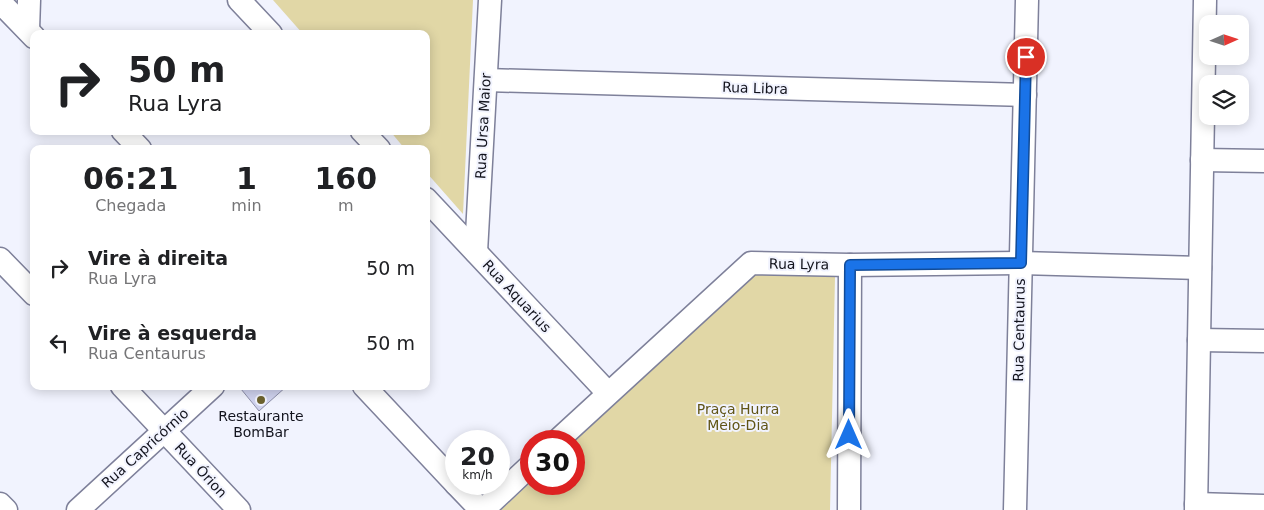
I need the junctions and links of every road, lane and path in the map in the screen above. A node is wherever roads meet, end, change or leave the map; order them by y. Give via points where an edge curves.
1 (29, 0) edge
2 (239, 0) edge
3 (490, 0) edge
4 (1027, 0) edge
5 (1205, 0) edge
6 (0, 2) edge
7 (31, 30) edge
8 (266, 30) edge
9 (30, 32) edge
10 (486, 80) junction
11 (1025, 96) junction
12 (127, 135) edge
13 (366, 135) edge
14 (136, 145) edge
15 (375, 145) edge
16 (1202, 160) junction
17 (1264, 160) edge
18 (430, 203) edge
19 (476, 252) junction
20 (0, 259) edge
21 (1021, 263) junction
22 (850, 265) junction
23 (1200, 268) junction
24 (30, 290) edge
25 (1199, 340) junction
26 (1264, 341) edge
27 (126, 390) edge
28 (209, 390) edge
29 (368, 390) edge
30 (608, 393) junction
31 (569, 430) edge
32 (164, 431) junction
33 (445, 472) edge
34 (520, 475) edge
35 (467, 495) edge
36 (0, 504) edge
37 (1264, 506) edge
38 (1196, 507) edge
39 (6, 510) edge
40 (78, 510) edge
41 (239, 510) edge
42 (482, 510) edge
43 (849, 510) edge
44 (1015, 510) edge

1 - 7 street
2 - 8 street
3 - 10 street, Rua Ursa Maior
4 - 11 street, Rua Centaurus
5 - 16 street
6 - 9 street
10 - 11 street, Rua Libra
10 - 19 street, Rua Ursa Maior
11 - 21 street, Rua Centaurus
12 - 14 street
13 - 15 street
16 - 17 street
16 - 23 street
18 - 19 street, Rua Aquarius
19 - 30 street, Rua Aquarius
20 - 24 street
21 - 22 street, Rua Lyra
21 - 23 street, Rua Lyra
21 - 44 street, Rua Centaurus
22 - 30 street, Rua Lyra via 751,262
22 - 43 street
23 - 25 street
25 - 26 street
25 - 38 street
27 - 32 street, Rua Órion
28 - 32 street, Rua Capricórnio
29 - 33 street
30 - 31 street, Rua Lyra
32 - 40 street, Rua Capricórnio
32 - 41 street, Rua Órion
34 - 42 street
35 - 42 street
36 - 39 street
37 - 38 street

